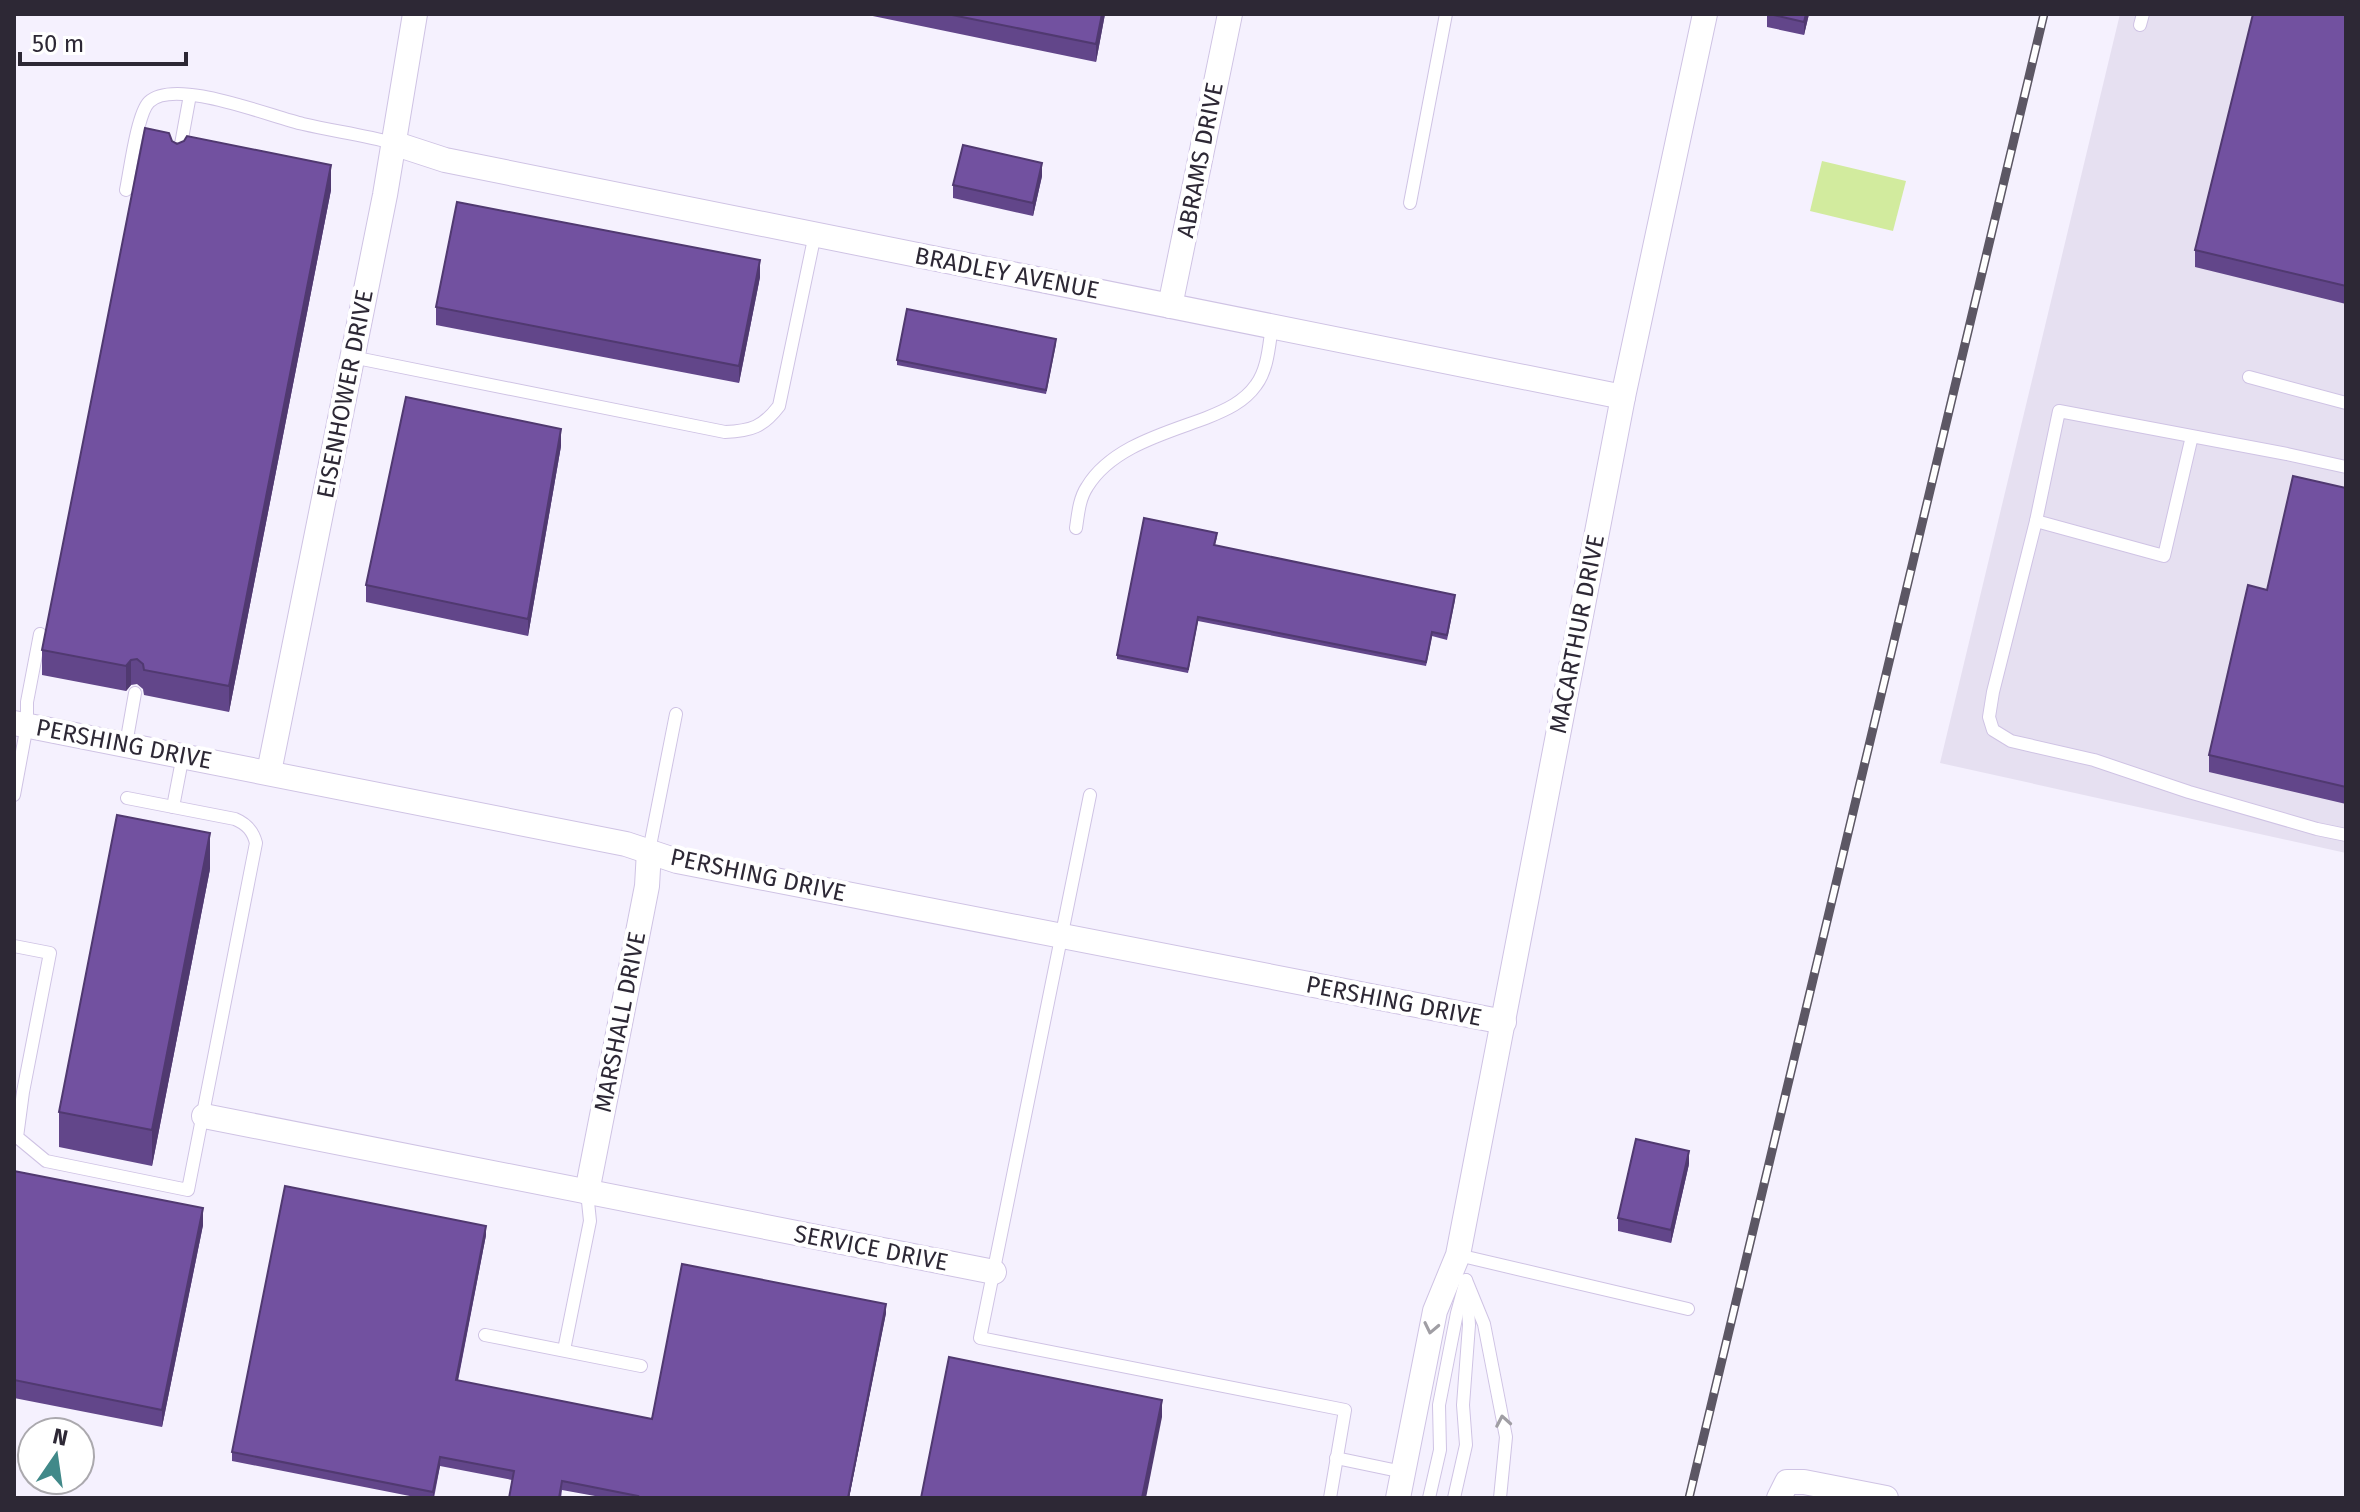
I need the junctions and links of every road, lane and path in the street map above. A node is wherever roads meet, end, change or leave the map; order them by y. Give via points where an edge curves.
1 (415, 14) edge
2 (1230, 14) edge
3 (1446, 14) edge
4 (1705, 14) edge
5 (190, 95) junction
6 (393, 143) junction
7 (178, 160) edge
8 (126, 190) dead end
9 (1410, 203) dead end
10 (815, 234) junction
11 (1170, 306) junction
12 (1272, 326) junction
13 (352, 357) junction
14 (2249, 377) dead end
15 (1623, 397) junction
16 (2346, 403) edge
17 (2192, 436) junction
18 (2346, 467) edge
19 (2036, 521) junction
20 (1076, 528) dead end
21 (40, 634) dead end
22 (135, 693) edge
23 (676, 714) dead end
24 (21, 724) edge
25 (126, 744) junction
26 (183, 755) junction
27 (269, 772) junction
28 (14, 795) edge
29 (1090, 795) dead end
30 (127, 798) dead end
31 (173, 807) junction
32 (2346, 835) edge
33 (649, 851) junction
34 (1062, 936) junction
35 (14, 946) edge
36 (1504, 1022) junction
37 (204, 1116) junction
38 (587, 1192) junction
39 (1458, 1255) junction
40 (994, 1272) junction
41 (1466, 1280) junction
42 (1688, 1309) dead end
43 (485, 1335) dead end
44 (564, 1350) junction
45 (641, 1366) dead end
46 (1336, 1458) junction
47 (1403, 1472) junction
48 (1783, 1490) edge
49 (1330, 1498) edge
50 (1398, 1498) edge
51 (1429, 1498) edge
52 (1454, 1498) edge
53 (1500, 1498) edge
54 (1886, 1498) edge

1 - 6 street, EISENHOWER DRIVE
2 - 11 street, ABRAMS DRIVE
3 - 9 lane
4 - 15 street, MACARTHUR DRIVE
5 - 6 lane
5 - 7 lane
5 - 8 lane via 162,94 145,107
6 - 10 street, BRADLEY AVENUE via 445,160
6 - 13 street, EISENHOWER DRIVE
10 - 11 street, BRADLEY AVENUE
10 - 13 lane via 779,406 763,424 746,431 725,432
11 - 12 street, BRADLEY AVENUE
12 - 15 street, BRADLEY AVENUE
12 - 20 lane via 1264,370 1249,393 1237,404 1125,452 1107,465 1087,486
13 - 27 street, EISENHOWER DRIVE
14 - 16 lane
15 - 36 street, MACARTHUR DRIVE
17 - 18 lane
17 - 19 lane via 2059,411
17 - 19 lane via 2164,556
19 - 32 lane via 1993,692 1993,730 2011,741 2094,760
21 - 24 lane
22 - 25 lane
23 - 33 lane
24 - 25 street, PERSHING DRIVE
24 - 28 lane
25 - 26 street, PERSHING DRIVE
26 - 27 street, PERSHING DRIVE
26 - 31 lane
27 - 33 street, PERSHING DRIVE
29 - 34 lane
30 - 31 lane
31 - 37 lane via 241,822 256,843
33 - 34 street, PERSHING DRIVE via 677,861
33 - 38 street, MARSHALL DRIVE via 647,886
34 - 36 street, PERSHING DRIVE
34 - 40 lane
35 - 37 lane via 50,953 17,1137 46,1161 188,1190
36 - 39 street, MACARTHUR DRIVE
37 - 38 street, SERVICE DRIVE
38 - 40 street, SERVICE DRIVE
38 - 44 lane via 590,1221
39 - 41 street, MACARTHUR DRIVE
39 - 42 lane
39 -> 47 street, MACARTHUR DRIVE via 1435,1311
40 - 46 lane via 980,1338 1345,1410
41 - 51 lane via 1439,1405 1440,1450
41 - 52 lane via 1466,1445
53 -> 41 lane via 1506,1437 1484,1324
43 - 44 lane
44 - 45 lane
46 - 47 lane
46 - 49 lane
47 - 50 street, MACARTHUR DRIVE
48 - 54 street via 1804,1482

